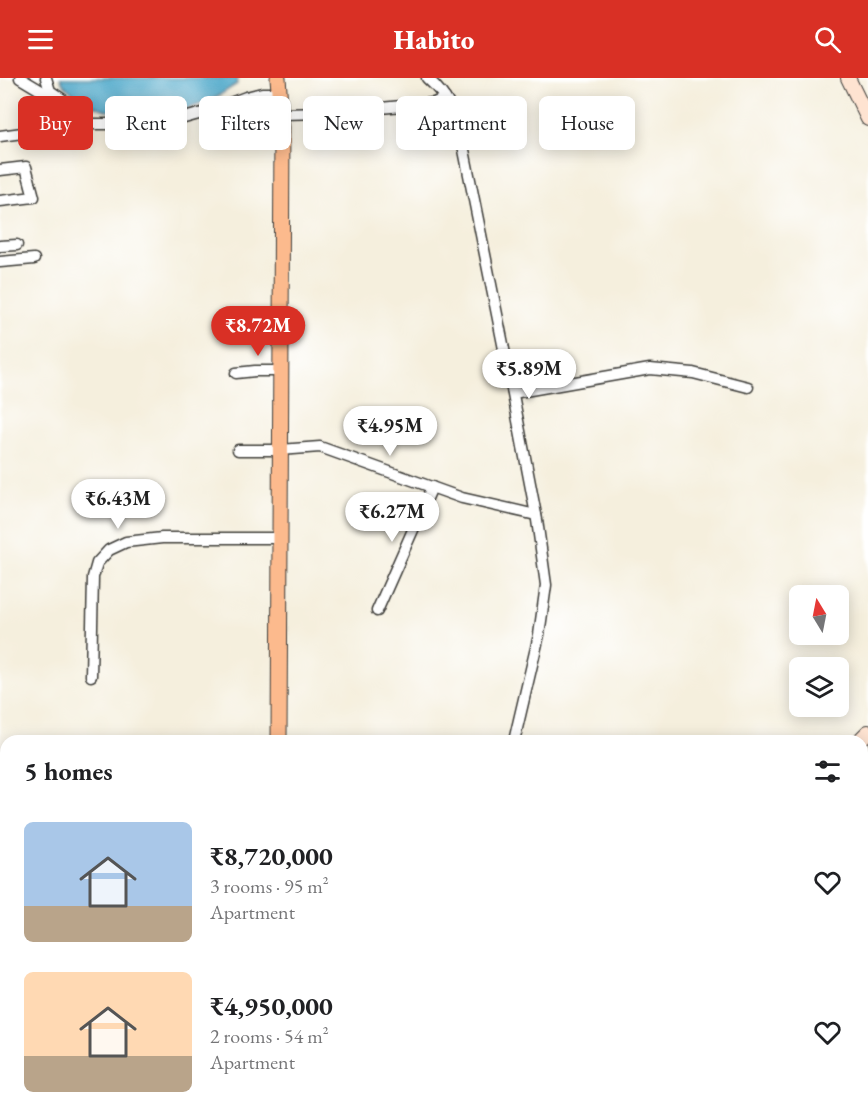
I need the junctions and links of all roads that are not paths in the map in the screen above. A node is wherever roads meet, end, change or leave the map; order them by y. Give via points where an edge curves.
1 (20, 78) edge
2 (46, 78) edge
3 (427, 78) edge
4 (848, 78) edge
5 (279, 85) edge
6 (50, 91) junction
7 (57, 96) edge
8 (443, 96) edge
9 (396, 107) edge
10 (291, 114) edge
11 (868, 119) edge
12 (93, 124) edge
13 (18, 134) edge
14 (0, 136) edge
15 (281, 150) edge
16 (464, 150) edge
17 (0, 170) edge
18 (0, 201) edge
19 (17, 245) dead end
20 (0, 246) edge
21 (34, 259) dead end
22 (0, 262) edge
23 (281, 371) junction
24 (236, 373) dead end
25 (748, 387) dead end
26 (513, 393) junction
27 (238, 450) dead end
28 (280, 450) junction
29 (432, 487) junction
30 (536, 516) junction
31 (280, 538) junction
32 (377, 611) dead end
33 (91, 676) dead end
34 (279, 735) edge
35 (515, 735) edge

1 - 6 street via 45,93
2 - 6 street
3 - 8 street
4 - 11 main road
5 - 12 street via 170,122
6 - 7 street
9 - 10 street
13 - 14 street
15 - 23 main road
16 - 26 street
17 - 18 street via 26,167 34,197
19 - 20 street
21 - 22 street
23 - 24 street
23 - 28 main road
25 - 26 street via 693,373 650,369
26 - 30 street
27 - 28 street
28 - 29 street via 320,447
28 - 31 main road
29 - 30 street
29 - 32 street
30 - 35 street via 546,585 539,635
31 - 33 street via 162,538 126,542 108,550 93,577
31 - 34 main road

